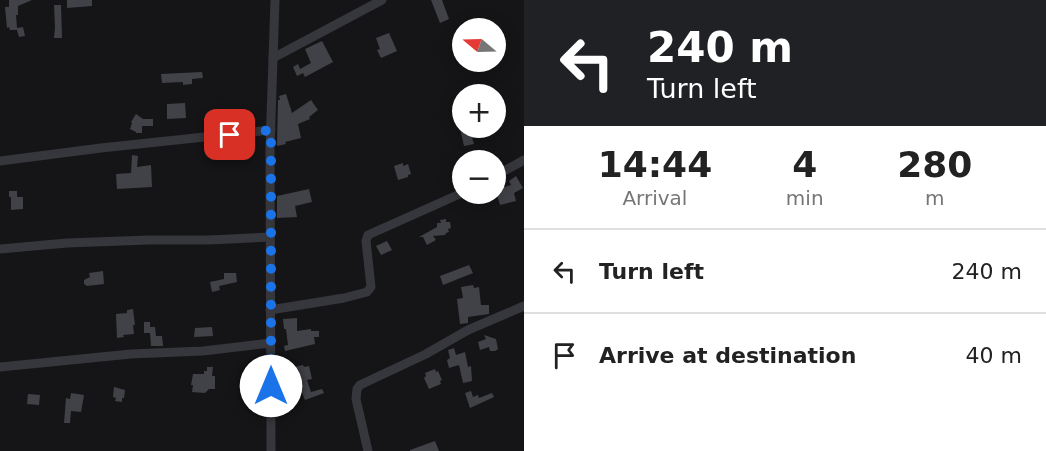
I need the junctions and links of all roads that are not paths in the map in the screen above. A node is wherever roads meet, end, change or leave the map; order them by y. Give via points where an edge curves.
1 (276, 0) edge
2 (382, 0) edge
3 (273, 58) junction
4 (271, 130) junction
5 (524, 160) edge
6 (0, 161) edge
7 (506, 170) edge
8 (452, 197) edge
9 (270, 237) junction
10 (0, 249) edge
11 (524, 306) edge
12 (270, 310) junction
13 (270, 343) junction
14 (0, 367) edge
15 (271, 451) edge
16 (368, 451) edge

1 - 3 street
2 - 3 street
3 - 4 street
4 - 6 street
4 - 9 street
5 - 7 street
8 - 12 street via 368,235 371,286 367,292
9 - 10 street
9 - 12 street
11 - 16 street via 360,385 356,399
12 - 13 street
13 - 14 street
13 - 15 street

